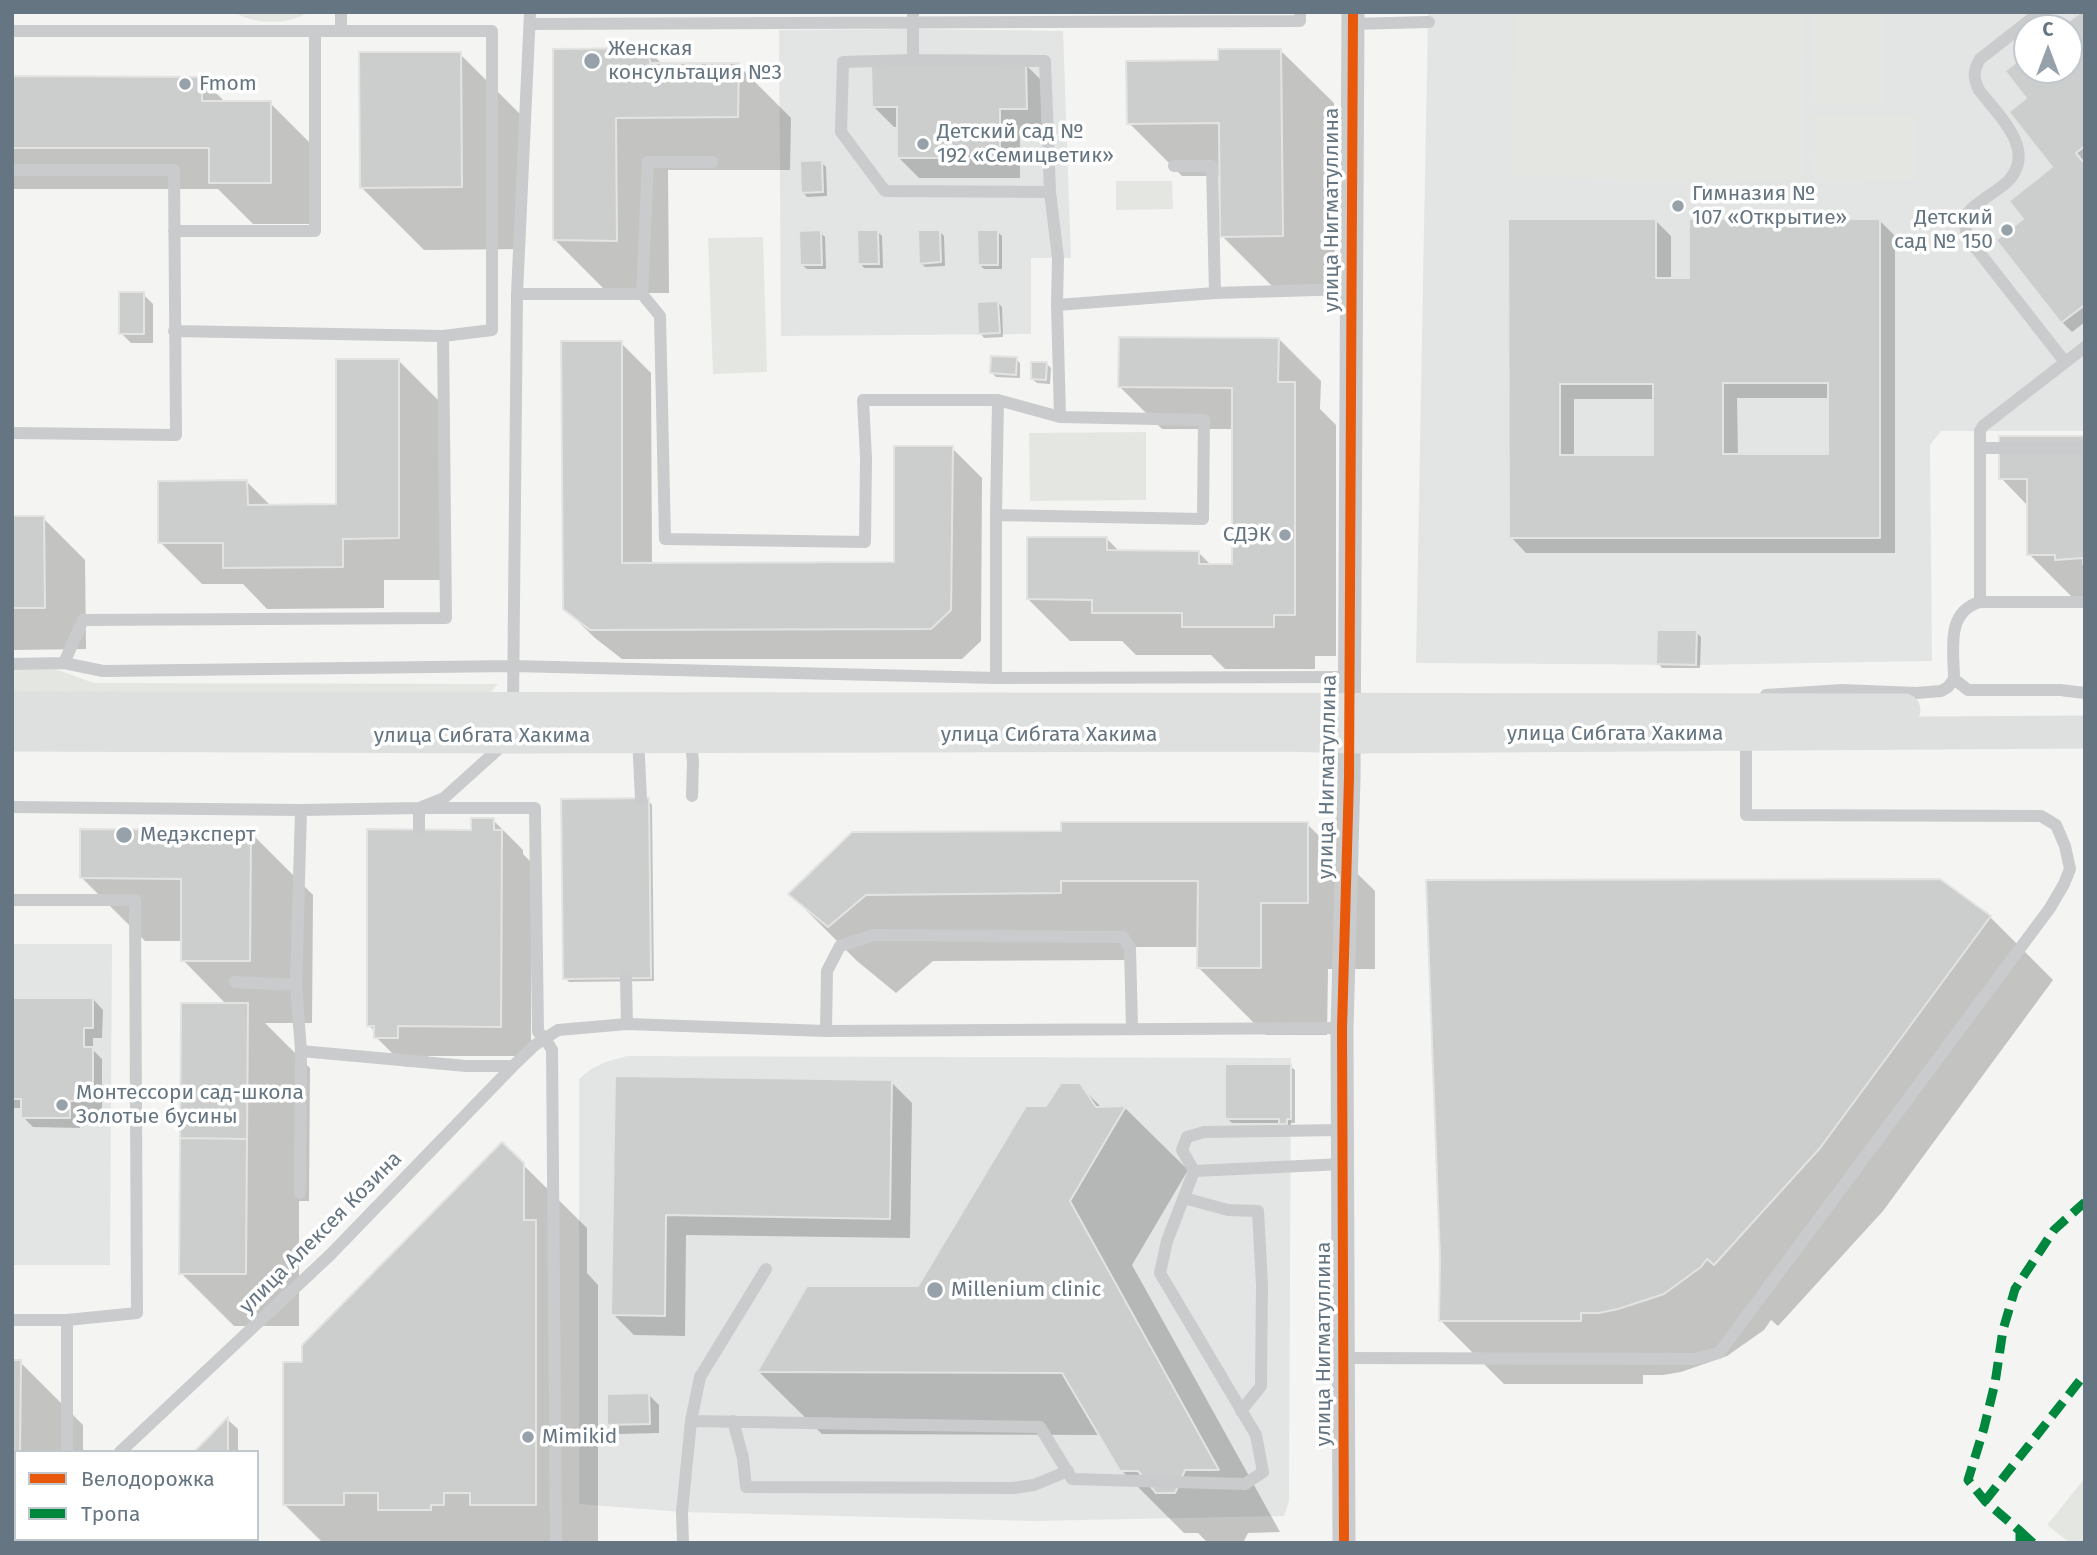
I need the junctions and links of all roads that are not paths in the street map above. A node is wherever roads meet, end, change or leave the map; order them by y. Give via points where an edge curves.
1 (341, 12) edge
2 (1300, 12) edge
3 (2040, 12) edge
4 (913, 17) edge
5 (530, 18) edge
6 (1352, 18) edge
7 (1429, 22) dead end
8 (12, 31) edge
9 (315, 31) junction
10 (341, 31) junction
11 (913, 60) junction
12 (712, 162) dead end
13 (1174, 166) dead end
14 (12, 170) edge
15 (1050, 192) junction
16 (174, 231) junction
17 (1351, 289) junction
18 (1215, 293) junction
19 (517, 294) junction
20 (642, 294) junction
21 (1057, 305) junction
22 (174, 331) junction
23 (443, 336) junction
24 (2085, 347) edge
25 (2065, 362) junction
26 (998, 400) junction
27 (1060, 417) junction
28 (12, 433) edge
29 (1979, 448) junction
30 (2085, 448) edge
31 (996, 516) junction
32 (1979, 603) junction
33 (2085, 603) edge
34 (64, 663) junction
35 (12, 664) edge
36 (513, 666) junction
37 (996, 678) junction
38 (1954, 680) junction
39 (2085, 693) edge
40 (12, 708) edge
41 (1349, 708) junction
42 (1721, 710) junction
43 (2085, 710) edge
44 (513, 722) junction
45 (2085, 732) edge
46 (1746, 734) junction
47 (12, 735) edge
48 (638, 736) junction
49 (690, 736) junction
50 (692, 796) dead end
51 (641, 799) dead end
52 (12, 807) edge
53 (419, 808) junction
54 (301, 810) junction
55 (419, 829) dead end
56 (12, 900) edge
57 (626, 978) dead end
58 (234, 982) dead end
59 (296, 985) junction
60 (627, 1024) junction
61 (1132, 1028) junction
62 (1342, 1028) junction
63 (826, 1031) junction
64 (544, 1038) junction
65 (300, 1051) junction
66 (513, 1066) junction
67 (1342, 1130) junction
68 (1343, 1164) junction
69 (1194, 1171) junction
70 (300, 1193) dead end
71 (1184, 1198) junction
72 (766, 1269) dead end
73 (12, 1320) edge
74 (67, 1320) junction
75 (1344, 1358) junction
76 (1241, 1411) junction
77 (691, 1421) junction
78 (733, 1421) junction
79 (67, 1450) edge
80 (122, 1450) edge
81 (1068, 1471) junction
82 (556, 1543) edge
83 (683, 1543) edge
84 (1344, 1543) edge

1 - 10 lane
2 - 4 lane via 1300,21
3 - 25 lane via 1975,67 1979,90 2016,140 2018,160 2009,180 1969,211 1964,223 1968,238
4 - 5 lane
4 - 11 lane
5 - 19 lane
6 - 7 lane
6 - 17 street, улица Нигматуллина
8 - 9 lane
9 - 10 lane
9 - 16 lane via 315,231
10 - 23 lane via 492,31 492,330
11 - 15 lane via 1045,61
11 - 15 lane via 843,62 841,132 885,191
12 - 20 lane via 648,162
13 - 18 lane via 1212,166
14 - 16 lane via 174,170
15 - 21 lane via 1058,258
16 - 22 lane
17 - 18 lane
17 - 41 street, улица Нигматуллина
18 - 21 lane
19 - 20 lane
19 - 36 lane
20 - 26 lane via 660,316 665,539 865,542 863,400
21 - 27 lane
22 - 23 lane
22 - 28 lane via 176,435
23 - 34 lane via 446,618 83,620
24 - 25 lane
25 - 29 lane via 1981,428
26 - 27 lane
26 - 31 lane
27 - 31 lane via 1204,420 1203,519
29 - 30 lane
29 - 32 lane
31 - 37 lane
32 - 33 lane
32 - 38 lane via 1964,610 1955,622
34 - 35 lane
34 - 36 lane via 103,671
36 - 37 lane
36 - 44 lane
37 - 41 lane
38 - 39 lane via 1968,690
38 - 42 lane via 1941,691 1779,693
40 - 44 main road, улица Сибгата Хакима
41 - 42 main road, улица Сибгата Хакима
41 - 44 main road, улица Сибгата Хакима
41 - 46 main road, улица Сибгата Хакима
41 - 49 main road, улица Сибгата Хакима via 1286,734
41 - 62 street, улица Нигматуллина
42 - 43 main road, улица Сибгата Хакима
44 - 47 main road, улица Сибгата Хакима
44 - 48 main road, улица Сибгата Хакима
44 - 53 lane via 444,798
45 - 46 main road, улица Сибгата Хакима
46 - 75 lane via 1746,815 2040,816 2056,825 2065,846 2070,869 2064,884 1718,1353 1695,1359
48 - 49 main road, улица Сибгата Хакима
48 - 51 lane
49 - 50 lane
52 - 54 lane
53 - 54 lane
53 - 55 lane
53 - 64 lane via 535,808 537,1013 538,1032
54 - 59 lane
56 - 74 lane via 135,900 137,1313
57 - 60 lane
58 - 59 lane
59 - 65 lane
60 - 63 lane
60 - 64 lane via 558,1030
61 - 62 lane
61 - 63 lane
61 - 63 lane via 1130,948 1123,937 874,935 840,946 827,971
62 - 67 street, улица Нигматуллина
64 - 66 lane, улица Алексея Козина
64 - 82 lane via 552,1050
65 - 66 lane
65 - 70 lane
66 - 80 lane, улица Алексея Козина via 330,1255
67 - 68 street, улица Нигматуллина
67 - 69 lane via 1204,1132 1187,1137 1182,1150
68 - 69 lane
68 - 75 street, улица Нигматуллина
69 - 71 lane
71 - 76 lane via 1160,1273
71 - 76 lane via 1228,1210 1258,1211 1261,1387
72 - 77 lane via 700,1377
73 - 74 lane
74 - 79 lane
75 - 84 street, улица Нигматуллина
76 - 81 lane via 1256,1435 1263,1472 1245,1483 1072,1479
77 - 78 lane
77 - 83 lane
78 - 81 lane via 1040,1427
78 - 81 lane via 746,1487 1013,1488

